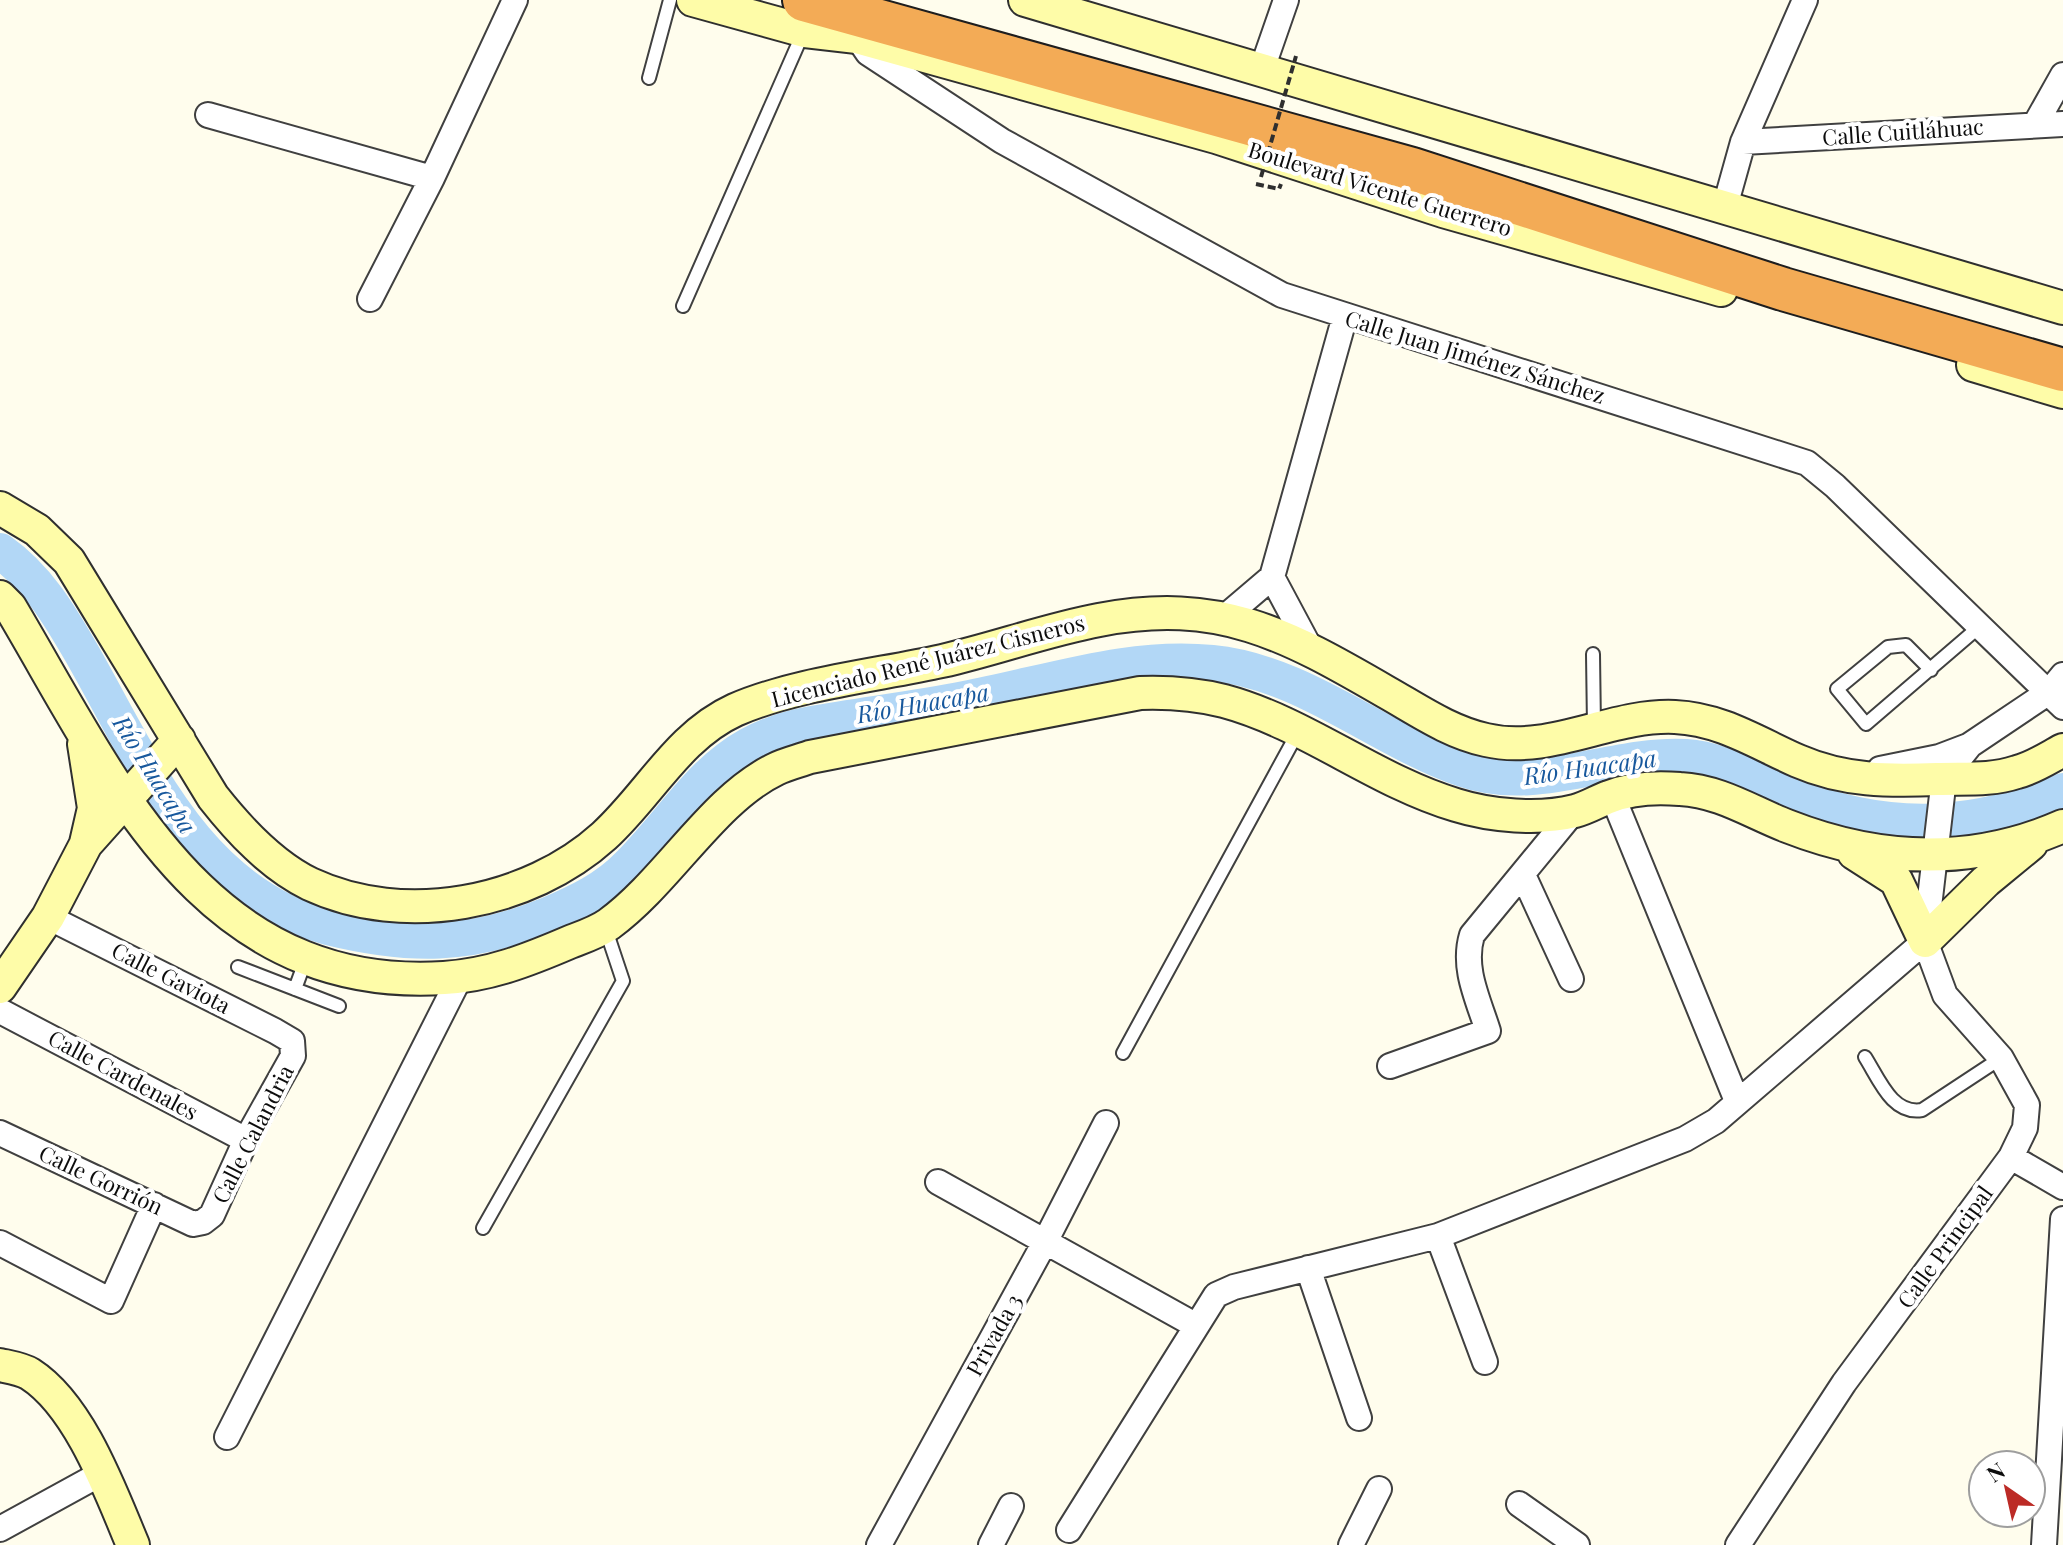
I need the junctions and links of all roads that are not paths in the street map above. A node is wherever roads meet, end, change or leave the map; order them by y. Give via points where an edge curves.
1 (515, 0) edge
2 (670, 0) edge
3 (693, 0) edge
4 (1286, 0) edge
5 (1805, 0) edge
6 (1039, 2) edge
7 (804, 15) edge
8 (864, 18) edge
9 (1262, 69) junction
10 (2063, 75) edge
11 (649, 78) dead end
12 (208, 115) dead end
13 (2036, 123) junction
14 (2063, 124) edge
15 (1743, 142) junction
16 (432, 178) junction
17 (1510, 202) junction
18 (1724, 210) junction
19 (1443, 211) junction
20 (370, 299) dead end
21 (683, 306) dead end
22 (2063, 308) edge
23 (1345, 316) junction
24 (2063, 345) edge
25 (2063, 370) edge
26 (2063, 392) edge
27 (0, 508) edge
28 (1272, 577) junction
29 (0, 597) edge
30 (1225, 617) junction
31 (1979, 627) junction
32 (1311, 650) junction
33 (1593, 654) dead end
34 (1931, 670) junction
35 (2058, 692) edge
36 (80, 725) junction
37 (1594, 730) junction
38 (1298, 732) junction
39 (176, 745) junction
40 (1970, 745) junction
41 (2063, 750) edge
42 (1836, 774) junction
43 (1943, 785) junction
44 (131, 794) junction
45 (1612, 795) junction
46 (1574, 811) junction
47 (2056, 829) edge
48 (86, 844) junction
49 (1841, 845) junction
50 (1934, 852) junction
51 (165, 855) junction
52 (1524, 877) junction
53 (48, 917) junction
54 (605, 927) junction
55 (1925, 941) junction
56 (306, 959) junction
57 (238, 967) dead end
58 (460, 977) junction
59 (1571, 979) dead end
60 (0, 987) edge
61 (295, 989) junction
62 (339, 1006) dead end
63 (0, 1011) edge
64 (292, 1041) joint
65 (1123, 1053) dead end
66 (1865, 1057) dead end
67 (2001, 1058) junction
68 (1390, 1066) dead end
69 (1737, 1101) junction
70 (1106, 1123) dead end
71 (0, 1133) edge
72 (246, 1140) junction
73 (2011, 1157) junction
74 (938, 1182) dead end
75 (2063, 1187) edge
76 (154, 1205) junction
77 (2063, 1219) edge
78 (203, 1222) joint
79 (483, 1228) dead end
80 (1438, 1236) junction
81 (1046, 1240) junction
82 (0, 1243) edge
83 (1308, 1268) junction
84 (1195, 1325) junction
85 (1485, 1362) dead end
86 (0, 1365) edge
87 (1359, 1418) dead end
88 (227, 1437) dead end
89 (102, 1473) junction
90 (1379, 1489) dead end
91 (1519, 1504) dead end
92 (1011, 1506) dead end
93 (0, 1529) edge
94 (1069, 1530) dead end
95 (133, 1545) edge
96 (879, 1545) edge
97 (991, 1545) edge
98 (1351, 1545) edge
99 (1577, 1545) edge
100 (1738, 1545) edge
101 (2044, 1545) edge

1 - 16 street
2 - 11 lane
3 - 7 main road, Boulevard Vicente Guerrero
4 - 9 street
5 - 15 street
6 - 9 main road
7 - 8 main road, Boulevard Vicente Guerrero
7 - 17 highway, Boulevard Vicente Guerrero via 1412,169
7 - 21 lane
8 - 19 main road, Boulevard Vicente Guerrero
8 - 23 street, Calle Juan Jiménez Sánchez via 868,53 1015,149 1282,295
8 - 24 highway, Boulevard Vicente Guerrero via 1533,185
9 - 18 main road
10 - 13 street
12 - 16 street
13 - 14 street, Calle Cuitláhuac
13 - 15 street, Calle Cuitláhuac
15 - 18 street
16 - 20 street
17 - 19 highway
17 - 25 highway, Boulevard Vicente Guerrero
18 - 22 main road
19 - 26 main road, Boulevard Vicente Guerrero
23 - 28 street
23 - 31 street, Calle Juan Jiménez Sánchez via 1807,463
27 - 39 main road, Licenciado René Juárez Cisneros via 37,530 69,561
28 - 30 street
28 - 32 street
29 - 36 main road
30 - 32 main road, Licenciado René Juárez Cisneros via 1272,630
30 - 39 main road, Licenciado René Juárez Cisneros via 1179,611 1102,619 733,711 699,733 606,834 565,866 477,900 419,907 362,900 310,884 235,825
31 - 34 lane
31 - 35 street, Calle Juan Jiménez Sánchez
32 - 37 main road, Licenciado René Juárez Cisneros via 1453,730 1489,741 1522,744
33 - 37 lane
34 - 34 lane via 1866,724 1837,689 1888,647 1906,645
35 - 40 street
36 - 44 main road
36 - 48 main road via 94,808
37 - 42 main road, Licenciado René Juárez Cisneros via 1670,716 1698,719
38 - 46 main road via 1454,805 1492,814
38 - 54 main road via 1227,702 1181,692 1140,693 810,757 776,769 745,789 642,899
38 - 65 lane
39 - 44 main road
40 - 42 street via 1894,767
40 - 43 street
41 - 43 main road, Licenciado René Juárez Cisneros via 2021,772
42 - 43 main road, Licenciado René Juárez Cisneros
43 - 50 street
44 - 48 main road
44 - 51 main road
45 - 46 main road
45 - 49 main road via 1649,788 1707,791
45 - 69 street
46 - 52 street
47 - 50 main road via 1979,853
47 - 55 main road via 2018,852
48 - 51 main road via 107,835 122,836
48 - 53 main road
49 - 50 main road
49 - 55 main road via 1896,880
50 - 55 street
51 - 56 main road via 222,912
52 - 59 street
52 - 68 street via 1472,935 1467,953 1488,1031
53 - 60 main road
53 - 64 street, Calle Gaviota
54 - 58 main road via 508,968
54 - 79 lane via 623,981
55 - 67 street, Calle Principal via 1945,995
55 - 69 street
56 - 58 main road via 372,977
56 - 61 lane
57 - 61 lane
58 - 88 street
61 - 62 lane
63 - 72 street, Calle Cardenales
64 - 72 street, Calle Calandria via 293,1056
66 - 67 lane via 1898,1108 1910,1112 1922,1110
67 - 73 street, Calle Principal via 2027,1105 2025,1128
69 - 80 street via 1685,1139
70 - 81 street, Privada 3
71 - 76 street, Calle Gorrión
72 - 78 street, Calle Calandria via 212,1215
73 - 75 street
73 - 100 street, Calle Principal via 1844,1383
74 - 81 street
76 - 78 street, Calle Gorrión via 193,1224
76 - 82 street via 111,1301
77 - 101 street
80 - 83 street
80 - 85 street
81 - 84 street
81 - 96 street, Privada 3
83 - 84 street via 1216,1295
83 - 87 street
84 - 94 street
86 - 89 main road via 29,1373 58,1401
89 - 93 street
89 - 95 main road
90 - 98 street
91 - 99 street
92 - 97 street

